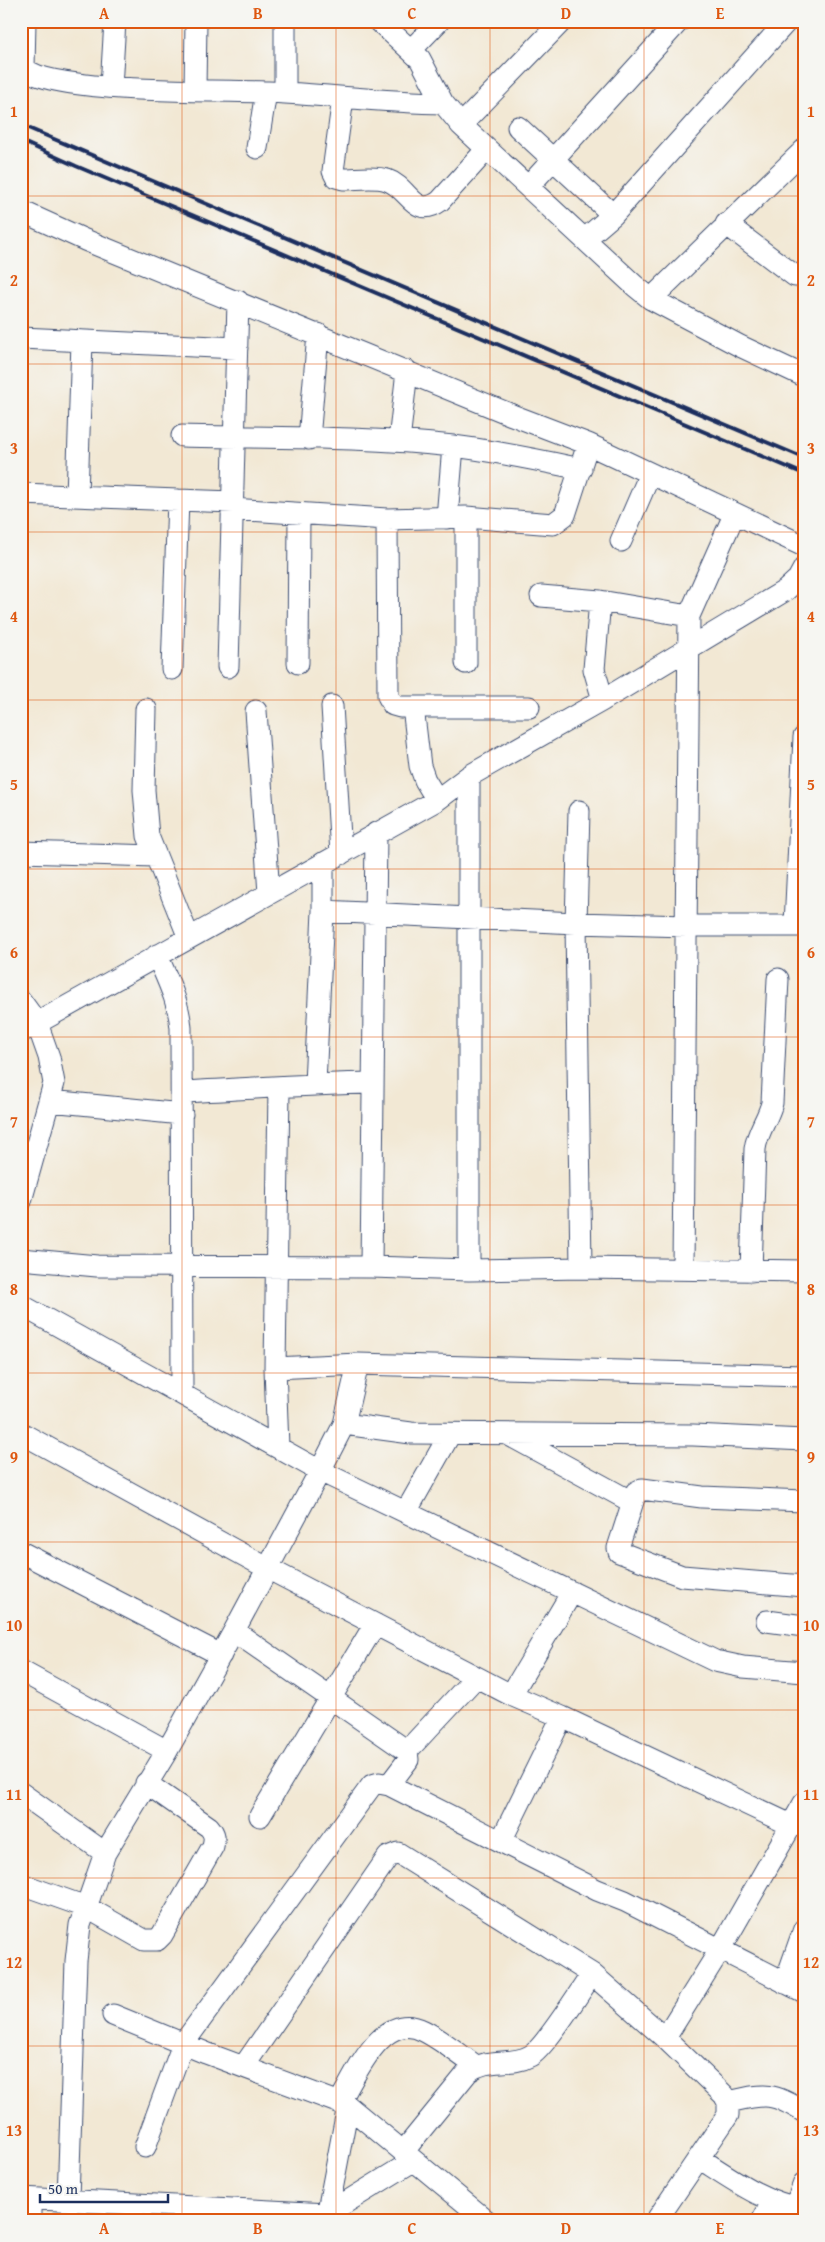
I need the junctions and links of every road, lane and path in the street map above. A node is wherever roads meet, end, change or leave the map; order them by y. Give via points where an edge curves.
1 (25, 21) edge
2 (115, 21) edge
3 (196, 21) edge
4 (285, 21) edge
5 (379, 21) edge
6 (439, 21) edge
7 (562, 21) edge
8 (679, 21) edge
9 (779, 24) edge
10 (412, 50) junction
11 (111, 87) junction
12 (194, 90) junction
13 (275, 92) junction
14 (343, 98) junction
15 (443, 103) junction
16 (461, 125) junction
17 (518, 127) dead end
18 (257, 148) dead end
19 (487, 149) junction
20 (804, 150) edge
21 (554, 159) junction
22 (528, 187) junction
23 (21, 211) edge
24 (612, 215) junction
25 (726, 224) junction
26 (585, 239) junction
27 (795, 276) dead end
28 (651, 298) junction
29 (238, 301) junction
30 (318, 334) junction
31 (21, 338) edge
32 (82, 340) junction
33 (237, 348) junction
34 (407, 371) junction
35 (804, 376) edge
36 (182, 436) dead end
37 (235, 437) junction
38 (309, 439) junction
39 (399, 441) junction
40 (588, 444) junction
41 (453, 446) junction
42 (581, 469) junction
43 (650, 474) junction
44 (21, 494) edge
45 (77, 496) junction
46 (178, 500) junction
47 (232, 506) junction
48 (299, 514) junction
49 (734, 515) junction
50 (387, 518) junction
51 (456, 518) junction
52 (621, 541) dead end
53 (804, 546) edge
54 (804, 568) edge
55 (541, 596) dead end
56 (600, 601) junction
57 (689, 616) junction
58 (689, 648) junction
59 (298, 663) dead end
60 (466, 664) dead end
61 (228, 667) dead end
62 (172, 669) dead end
63 (603, 700) junction
64 (332, 706) dead end
65 (413, 707) junction
66 (529, 707) dead end
67 (146, 709) dead end
68 (256, 711) dead end
69 (804, 737) edge
70 (469, 776) junction
71 (436, 800) junction
72 (580, 811) dead end
73 (376, 833) junction
74 (21, 852) edge
75 (155, 856) junction
76 (332, 858) junction
77 (269, 893) junction
78 (323, 911) junction
79 (375, 914) junction
80 (469, 917) junction
81 (576, 923) junction
82 (687, 926) junction
83 (799, 926) edge
84 (189, 938) junction
85 (157, 954) junction
86 (778, 978) dead end
87 (21, 1001) edge
88 (29, 1028) edge
89 (315, 1084) junction
90 (372, 1084) junction
91 (279, 1088) junction
92 (182, 1092) junction
93 (50, 1101) junction
94 (182, 1114) junction
95 (21, 1199) edge
96 (21, 1260) edge
97 (183, 1266) junction
98 (276, 1267) junction
99 (371, 1267) junction
100 (581, 1268) junction
101 (683, 1269) junction
102 (469, 1270) junction
103 (751, 1271) junction
104 (804, 1271) edge
105 (21, 1305) edge
106 (358, 1364) junction
107 (275, 1368) junction
108 (804, 1376) edge
109 (182, 1393) junction
110 (344, 1424) junction
111 (21, 1433) edge
112 (505, 1433) junction
113 (450, 1434) junction
114 (804, 1440) edge
115 (278, 1447) junction
116 (320, 1471) junction
117 (804, 1501) edge
118 (632, 1502) junction
119 (406, 1512) junction
120 (21, 1552) edge
121 (267, 1568) junction
122 (804, 1586) edge
123 (572, 1592) junction
124 (767, 1621) dead end
125 (375, 1624) junction
126 (804, 1626) edge
127 (234, 1631) junction
128 (220, 1655) junction
129 (21, 1671) edge
130 (804, 1672) edge
131 (476, 1677) junction
132 (511, 1695) junction
133 (331, 1698) junction
134 (562, 1717) junction
135 (167, 1751) junction
136 (407, 1751) junction
137 (146, 1783) junction
138 (389, 1786) junction
139 (21, 1793) edge
140 (804, 1803) edge
141 (260, 1816) dead end
142 (792, 1826) junction
143 (501, 1841) junction
144 (105, 1853) junction
145 (21, 1884) edge
146 (86, 1907) junction
147 (804, 1929) edge
148 (720, 1950) junction
149 (592, 1974) junction
150 (794, 1987) edge
151 (113, 2015) dead end
152 (664, 2038) junction
153 (182, 2044) junction
154 (244, 2066) junction
155 (476, 2066) junction
156 (728, 2102) junction
157 (344, 2105) junction
158 (804, 2112) edge
159 (146, 2147) dead end
160 (408, 2156) junction
161 (699, 2158) junction
162 (804, 2183) edge
163 (26, 2198) edge
164 (68, 2200) junction
165 (773, 2201) junction
166 (800, 2208) edge
167 (116, 2212) edge
168 (329, 2218) edge
169 (31, 2221) edge
170 (487, 2221) edge
171 (656, 2221) edge
172 (762, 2221) edge

1 - 11 street via 24,68 30,74
2 - 11 street
3 - 12 street
4 - 13 street
5 - 10 street
6 - 10 street
7 - 16 street
8 - 21 street
9 - 24 street
10 - 15 street
11 - 12 street
12 - 13 street
13 - 14 street
13 - 18 street
14 - 15 street
14 - 19 street via 333,171 343,180 390,181 419,206 433,207
15 - 16 street
16 - 19 street
17 - 21 street
19 - 22 street
20 - 25 street
21 - 22 street
21 - 24 street
22 - 26 street
23 - 29 street
24 - 26 street
25 - 27 street
25 - 28 street
26 - 28 street
28 - 35 street
29 - 30 street
29 - 33 street
30 - 34 street
30 - 38 street
31 - 32 street
32 - 33 street
32 - 45 street
33 - 37 street
34 - 39 street
34 - 40 street
36 - 37 street
37 - 38 street
37 - 47 street
38 - 39 street
39 - 41 street
40 - 42 street
40 - 43 street
41 - 42 street
41 - 51 street
42 - 51 street via 566,515 554,524
43 - 49 street
43 - 52 street
44 - 45 street
45 - 46 street
46 - 47 street
46 - 62 street
47 - 48 street
47 - 61 street
48 - 50 street
48 - 59 street
49 - 53 street
49 - 57 street
50 - 51 street
50 - 65 street via 388,696 393,705
51 - 60 street
54 - 58 street via 786,590
55 - 56 street
56 - 57 street
56 - 63 street via 594,669
57 - 58 street
58 - 63 street
58 - 82 street
63 - 70 street
64 - 76 street
65 - 66 street
65 - 71 street via 420,766
67 - 75 street via 146,821
68 - 77 street
69 - 83 street
70 - 71 street
70 - 80 street
71 - 73 street
72 - 81 street
73 - 76 street
73 - 79 street
74 - 75 street
75 - 84 street
76 - 77 street
76 - 78 street
77 - 84 street
78 - 79 street
78 - 89 street
79 - 80 street
79 - 90 street
80 - 81 street
80 - 102 street
81 - 82 street
81 - 100 street
82 - 83 street
82 - 101 street
84 - 85 street
85 - 88 street
85 - 92 street via 180,1013
86 - 103 street via 772,1103 756,1139 755,1149
87 - 88 street
88 - 93 street via 52,1068 54,1083
89 - 90 street
89 - 91 street
90 - 99 street
91 - 92 street
91 - 98 street
92 - 94 street
93 - 94 street
93 - 95 street
94 - 97 street
96 - 97 street via 81,1265
97 - 98 street
97 - 109 street
98 - 99 street
98 - 107 street
99 - 102 street
100 - 101 street
100 - 102 street
101 - 103 street
103 - 104 street
105 - 109 street
106 - 107 street
106 - 108 street
106 - 110 street
107 - 115 street
109 - 115 street
110 - 113 street via 411,1433
110 - 116 street
111 - 121 street
112 - 113 street
112 - 114 street
112 - 118 street
113 - 119 street
115 - 116 street
116 - 119 street
116 - 121 street
117 - 118 street via 702,1497 642,1489 636,1492
118 - 122 street via 618,1548 628,1557 682,1576
119 - 123 street
120 - 128 street
121 - 125 street
121 - 127 street
123 - 130 street via 714,1660 743,1667
123 - 132 street
124 - 126 street
125 - 131 street
125 - 133 street
127 - 128 street
127 - 133 street
128 - 135 street
129 - 135 street
131 - 132 street
131 - 136 street
132 - 134 street
133 - 136 street
133 - 141 street
134 - 142 street
134 - 143 street
135 - 137 street
136 - 138 street via 408,1760
137 - 144 street
137 - 146 street via 214,1832 213,1846 157,1940 144,1940
138 - 143 street
138 - 153 street via 372,1785 366,1792
139 - 144 street
140 - 142 street
142 - 148 street
143 - 148 street
144 - 146 street
145 - 146 street
146 - 164 street via 77,1944
147 - 150 street
148 - 150 street
148 - 152 street
149 - 152 street
149 - 154 street via 403,1855 392,1854
149 - 155 street via 538,2050 521,2059
151 - 153 street
152 - 156 street
153 - 154 street
153 - 159 street
154 - 157 street
155 - 157 street via 423,2030 412,2027 391,2029 372,2048
155 - 160 street via 468,2072
156 - 158 street via 771,2095
156 - 161 street via 728,2115
157 - 160 street
157 - 168 street
160 - 168 street
160 - 170 street
161 - 165 street via 754,2193
161 - 171 street
162 - 166 street
163 - 164 street
163 - 169 street
164 - 167 street
165 - 166 street
165 - 172 street
167 - 168 street

